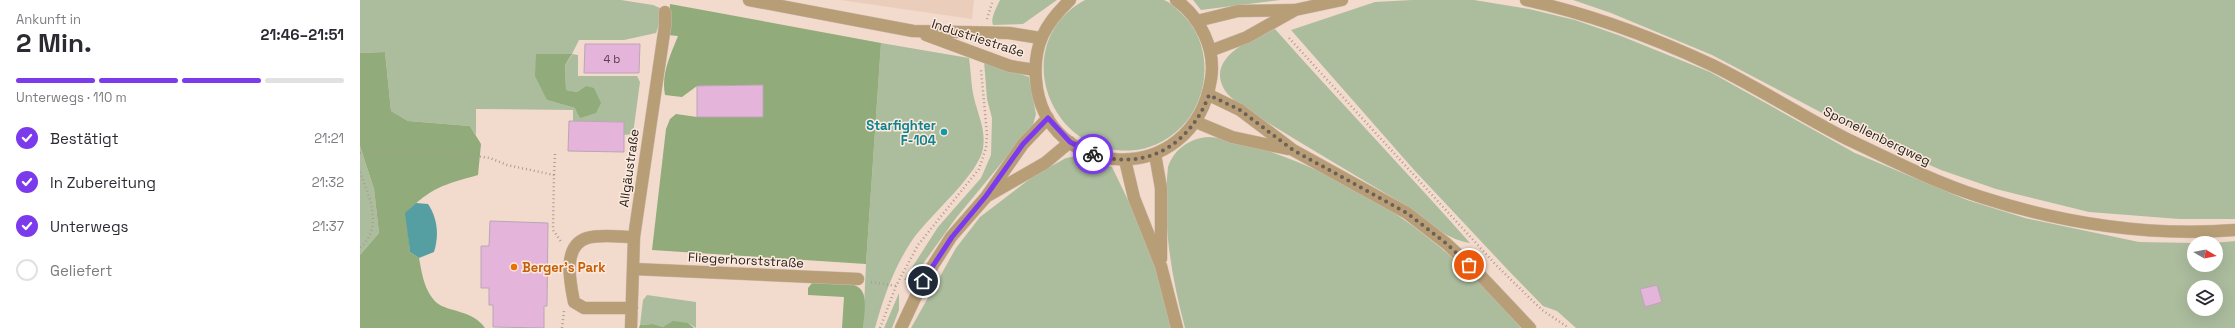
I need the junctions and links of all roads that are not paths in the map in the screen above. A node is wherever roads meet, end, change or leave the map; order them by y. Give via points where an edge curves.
1 (749, 0) edge
2 (1070, 0) edge
3 (1176, 0) edge
4 (1342, 0) edge
5 (1526, 0) edge
6 (1295, 10) junction
7 (665, 12) dead end
8 (1197, 21) junction
9 (913, 31) junction
10 (1040, 38) junction
11 (1210, 52) junction
12 (1035, 70) junction
13 (1209, 95) junction
14 (1048, 118) junction
15 (1196, 122) junction
16 (1070, 142) junction
17 (1293, 150) junction
18 (1156, 154) junction
19 (1125, 160) junction
20 (986, 196) junction
21 (2235, 230) edge
22 (634, 237) junction
23 (1161, 266) junction
24 (634, 269) junction
25 (858, 279) road end
26 (632, 308) junction
27 (631, 328) edge
28 (902, 328) edge
29 (1177, 328) edge
30 (1530, 328) edge

1 - 9 street, Industriestraße
2 - 10 street via 1057,13
3 - 8 street
4 - 6 street
5 - 21 street, Sponellenbergweg via 1567,9 1656,40 1713,66 1801,115 1894,161 1980,197 2073,221 2170,230
6 - 8 street via 1238,11
6 - 11 street via 1247,37
7 - 22 street, Allgäustraße
8 - 11 street
9 - 10 street, Industriestraße via 1009,33
9 - 12 street, Industriestraße via 1010,66
10 - 12 street
11 - 13 street via 1212,73
12 - 14 street via 1036,88
13 - 15 street
13 - 17 street via 1240,110
14 - 16 street
14 - 20 street via 1023,144
15 - 17 street via 1232,137
15 - 18 street via 1168,149
16 - 19 street via 1089,153
16 - 20 street via 1045,163
17 - 30 street via 1413,217 1480,275
18 - 19 street
18 - 23 street via 1161,188
19 - 23 street via 1134,198
20 - 28 street via 952,237 923,281
22 - 24 street, Allgäustraße
22 - 26 street via 589,238 572,250 570,265 574,302 584,308
23 - 29 street
24 - 25 street, Fliegerhorststraße
24 - 26 street, Allgäustraße
26 - 27 street, Allgäustraße

